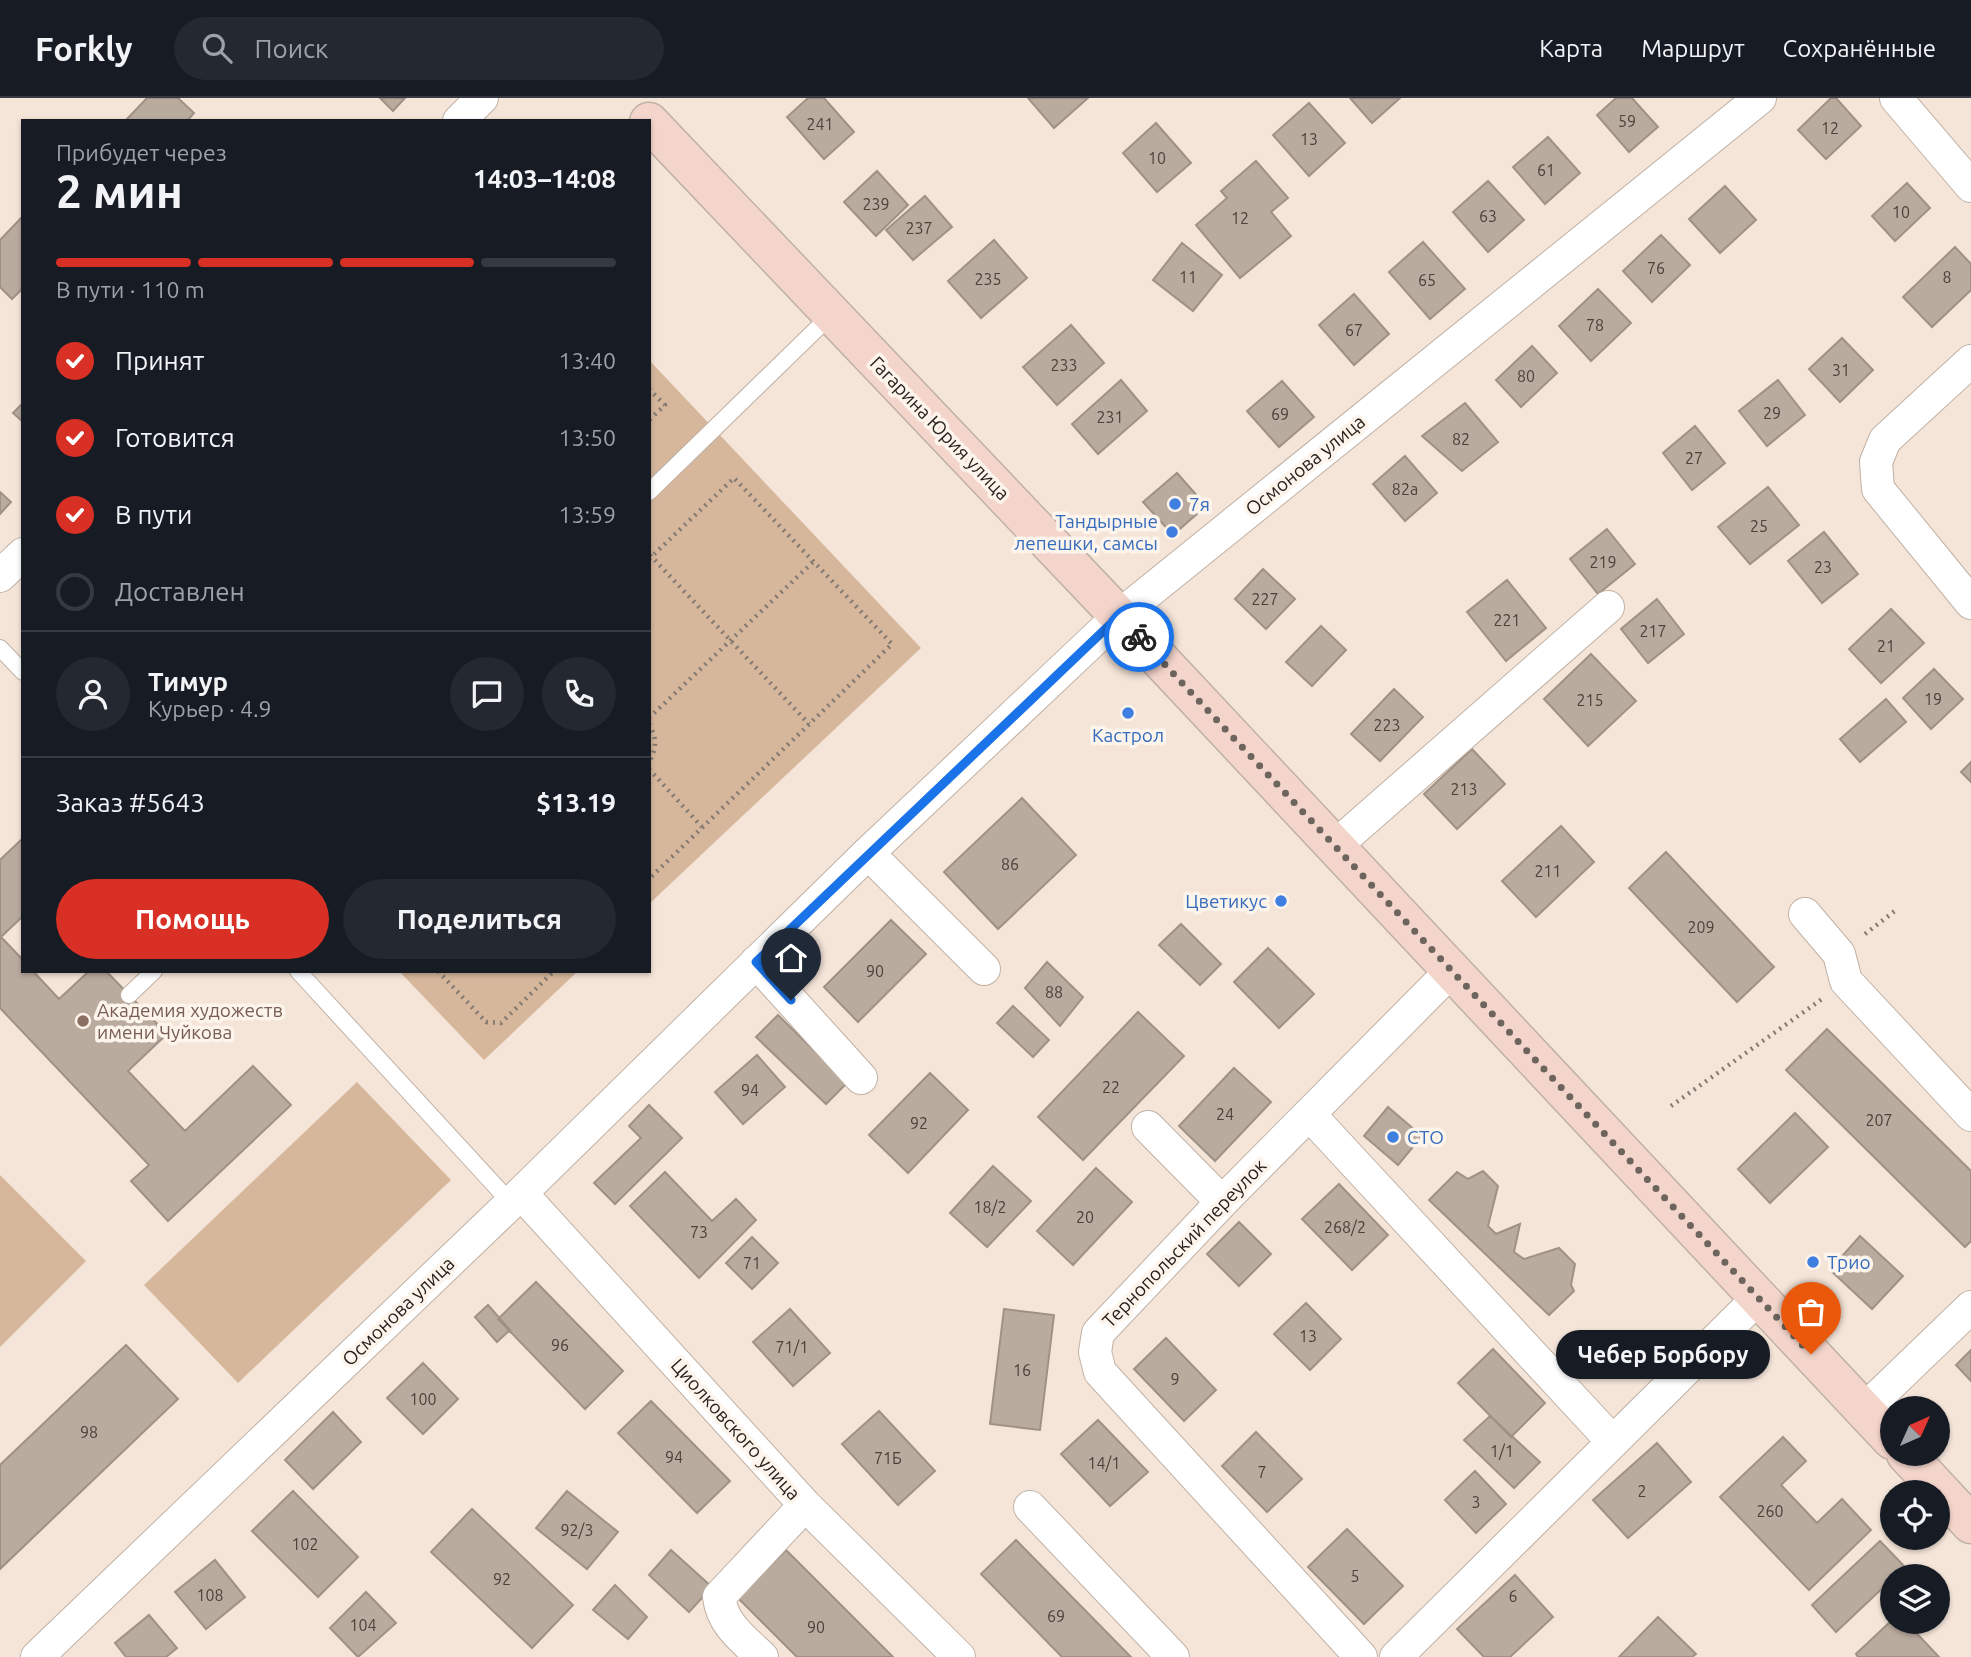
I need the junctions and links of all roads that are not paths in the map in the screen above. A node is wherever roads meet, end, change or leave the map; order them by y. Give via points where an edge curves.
1 (482, 98) edge
2 (626, 98) edge
3 (1760, 98) edge
4 (1896, 98) edge
5 (461, 119) edge
6 (646, 119) edge
7 (651, 124) edge
8 (1971, 186) edge
9 (832, 314) junction
10 (1971, 361) edge
11 (651, 490) edge
12 (21, 556) edge
13 (0, 576) edge
14 (1971, 603) edge
15 (1608, 607) dead end
16 (1119, 616) junction
17 (0, 648) edge
18 (21, 670) edge
19 (1334, 847) junction
20 (869, 853) junction
21 (1805, 914) dead end
22 (756, 962) junction
23 (984, 969) dead end
24 (1452, 970) junction
25 (152, 973) edge
26 (300, 973) edge
27 (129, 995) dead end
28 (860, 1078) dead end
29 (1309, 1114) junction
30 (1971, 1115) edge
31 (1148, 1127) dead end
32 (516, 1198) junction
33 (1222, 1202) junction
34 (1758, 1298) junction
35 (1971, 1307) edge
36 (1864, 1410) junction
37 (1880, 1427) edge
38 (1613, 1442) junction
39 (1917, 1466) edge
40 (805, 1505) junction
41 (1030, 1507) dead end
42 (1971, 1524) edge
43 (37, 1657) edge
44 (762, 1657) edge
45 (959, 1657) edge
46 (1173, 1657) edge
47 (1361, 1657) edge
48 (1396, 1657) edge

1 - 5 street
2 - 6 main road, Гагарина Юрия улица
3 - 16 street, Осмонова улица
4 - 8 street
7 - 9 main road, Гагарина Юрия улица
9 - 11 lane
9 - 16 main road, Гагарина Юрия улица
10 - 14 street via 1885,440 1876,462 1878,489
12 - 13 street
15 - 19 street
16 - 19 main road, Гагарина Юрия улица
16 - 20 street, Осмонова улица
17 - 18 lane
19 - 24 main road, Гагарина Юрия улица
20 - 22 street, Осмонова улица
20 - 23 street
21 - 30 street via 1843,968
22 - 28 street
22 - 32 street, Осмонова улица
24 - 29 street, Тернопольский переулок
24 - 34 main road, Гагарина Юрия улица
25 - 27 lane
26 - 32 lane
29 - 33 street, Тернопольский переулок
29 - 38 street
31 - 33 street
32 - 40 street, Циолковского улица
32 - 43 street, Осмонова улица
33 - 47 street, Тернопольский переулок via 1098,1333 1095,1352 1100,1373
34 - 36 main road, Гагарина Юрия улица
34 - 38 street
35 - 36 street
36 - 37 main road, Гагарина Юрия улица
38 - 48 street
39 - 42 main road
40 - 44 street via 719,1597 730,1627
40 - 45 street, Циолковского улица
41 - 46 street

